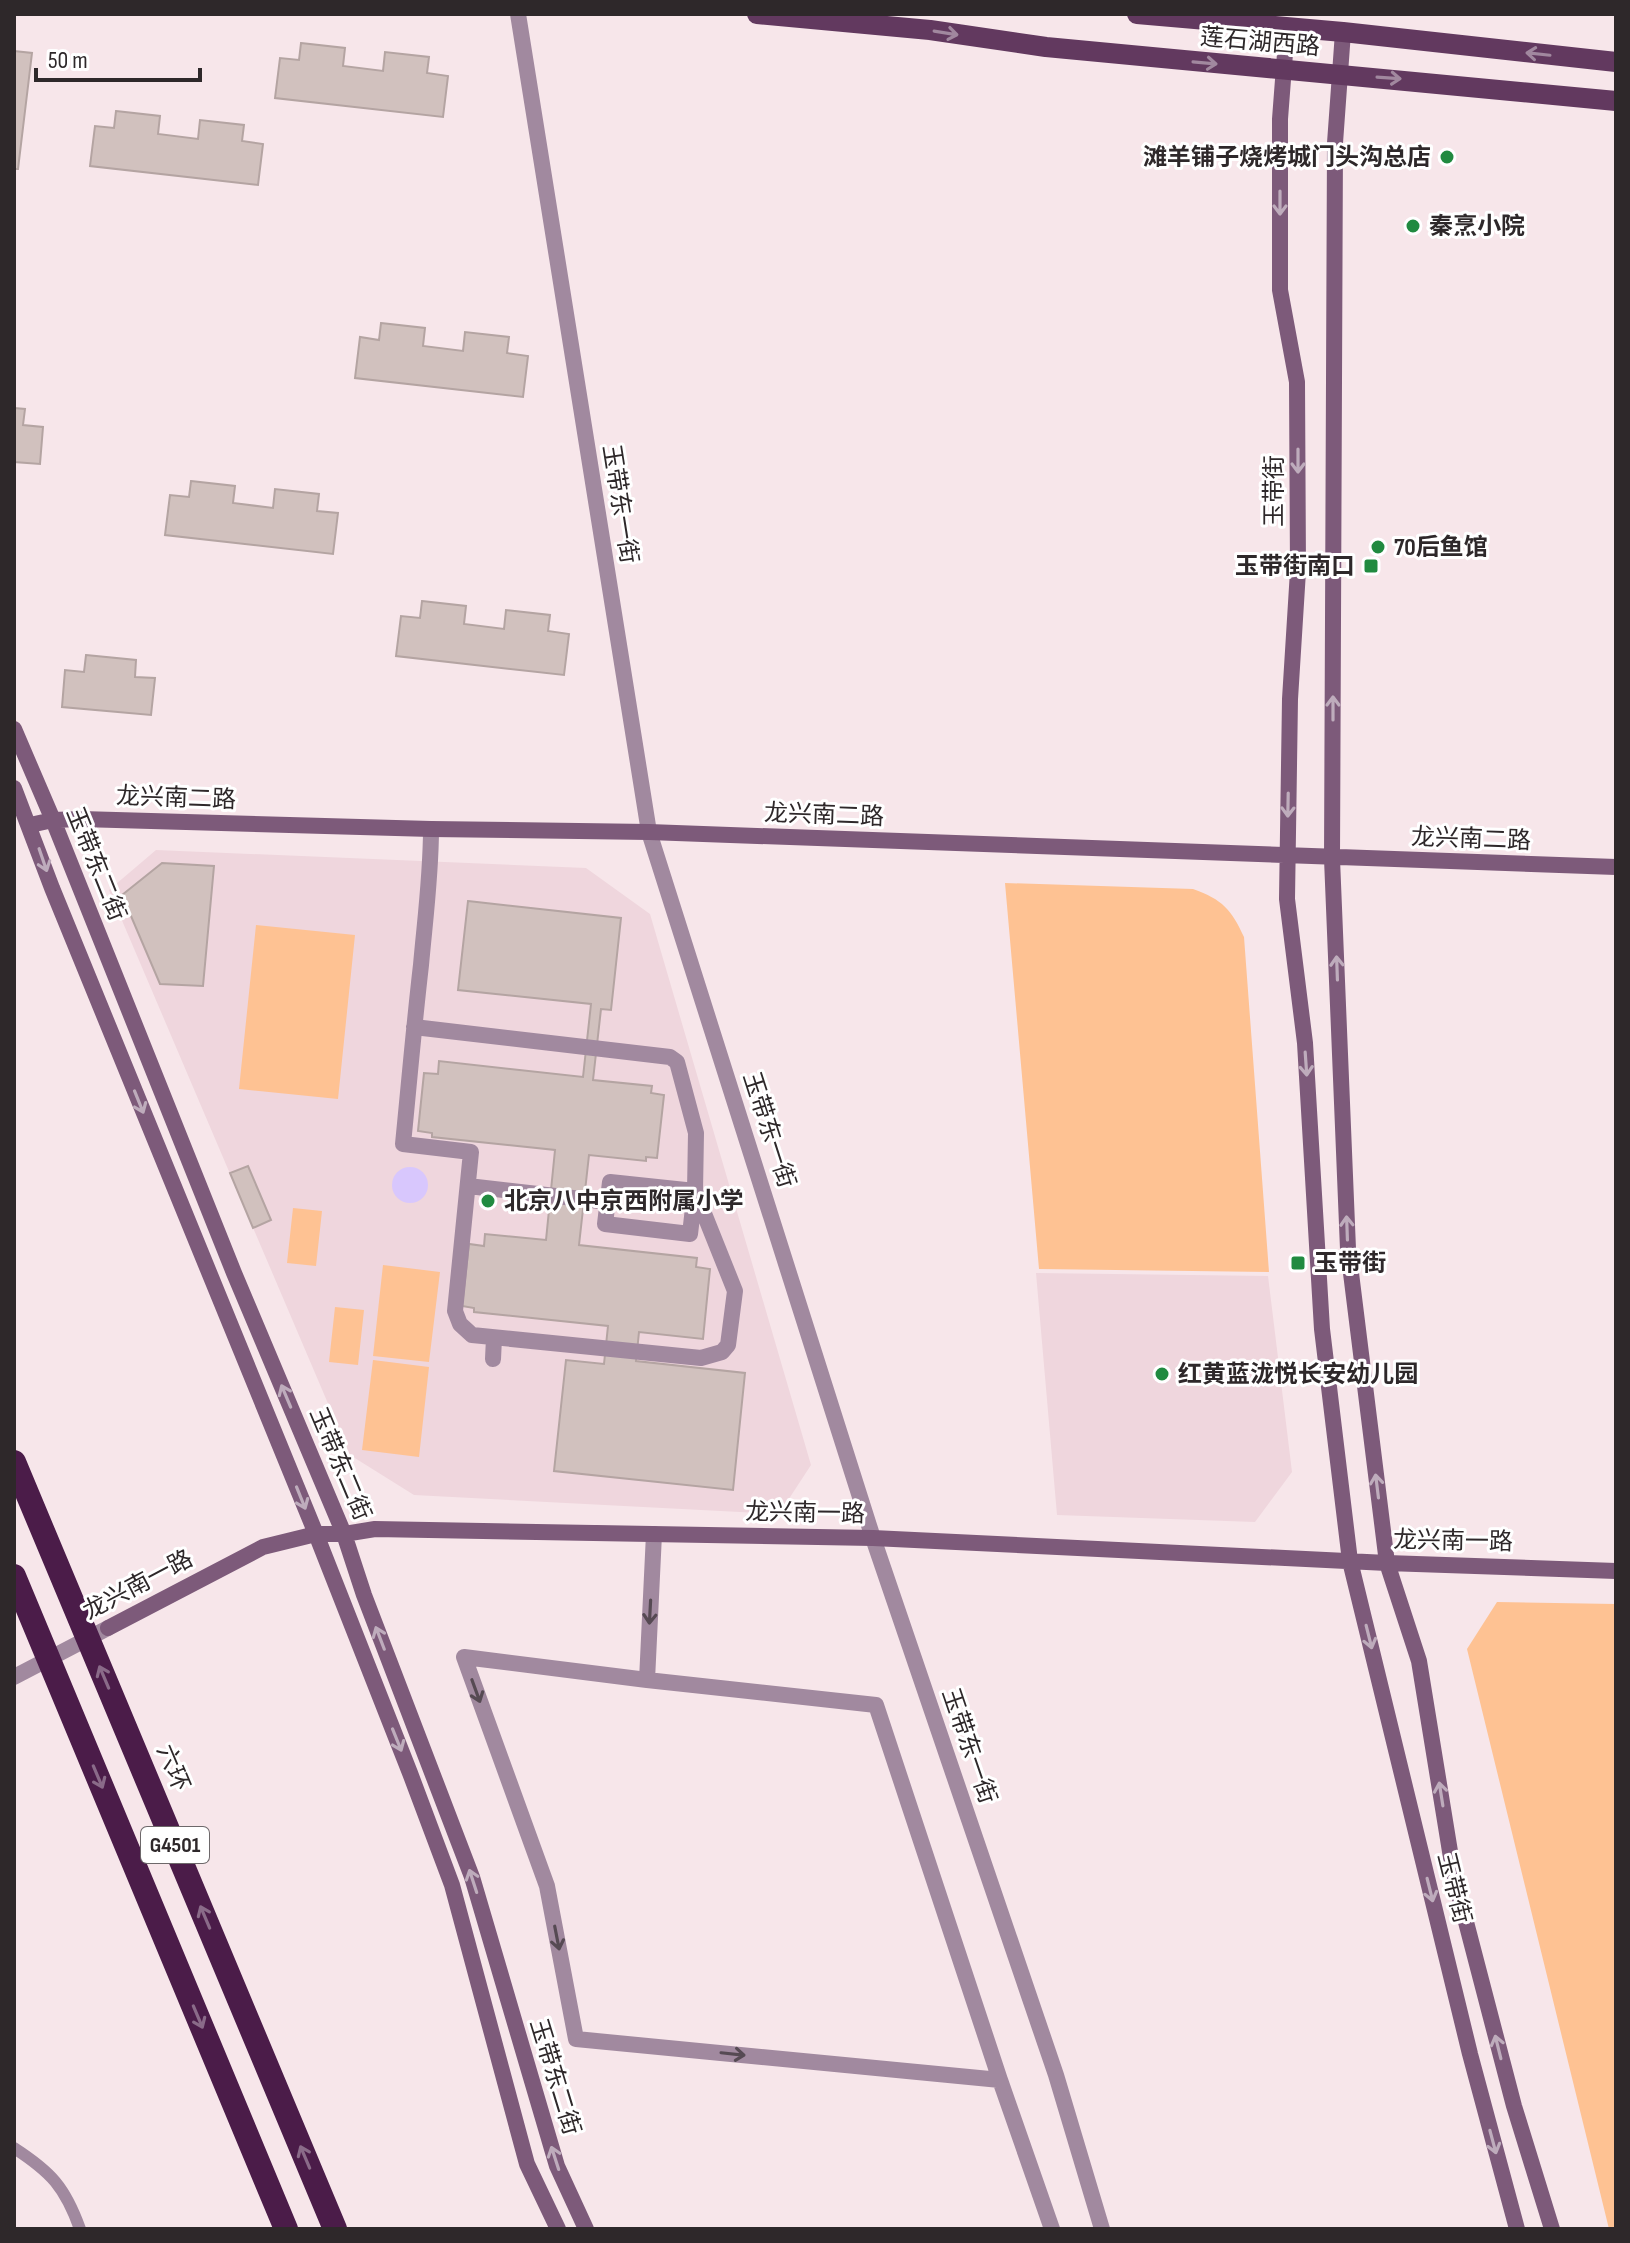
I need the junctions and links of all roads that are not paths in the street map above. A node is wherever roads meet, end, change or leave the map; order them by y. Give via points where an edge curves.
1 (518, 14) edge
2 (757, 14) edge
3 (1137, 14) edge
4 (1287, 27) junction
5 (1343, 32) junction
6 (1616, 62) edge
7 (1283, 69) junction
8 (1339, 75) junction
9 (1616, 101) edge
10 (14, 729) edge
11 (14, 788) edge
12 (53, 820) junction
13 (30, 825) junction
14 (431, 829) junction
15 (649, 832) junction
16 (1287, 856) junction
17 (1332, 859) junction
18 (1616, 867) edge
19 (414, 1027) junction
20 (468, 1186) junction
21 (695, 1191) junction
22 (608, 1202) junction
23 (494, 1338) junction
24 (493, 1359) dead end
25 (14, 1462) edge
26 (316, 1534) junction
27 (344, 1534) junction
28 (654, 1534) junction
29 (873, 1538) junction
30 (1350, 1561) junction
31 (1387, 1563) junction
32 (1616, 1571) edge
33 (14, 1576) edge
34 (20, 1674) edge
35 (647, 1680) junction
36 (1000, 2080) junction
37 (14, 2148) edge
38 (80, 2229) edge
39 (286, 2229) edge
40 (335, 2229) edge
41 (558, 2229) edge
42 (586, 2229) edge
43 (1052, 2229) edge
44 (1102, 2229) edge
45 (1517, 2229) edge
46 (1552, 2229) edge

1 - 15 street, 玉带东一街
2 -> 7 main road, 莲石湖西路
3 - 4 main road, 莲石湖西路
4 - 5 main road, 莲石湖西路
4 - 7 street, 玉带街
6 -> 5 main road, 莲石湖西路
5 - 8 street, 玉带街
7 - 8 main road, 莲石湖西路
7 -> 16 street, 玉带街 via 1280,290 1297,382 1298,544
8 -> 9 main road, 莲石湖西路
17 -> 8 street, 玉带街
10 - 12 street, 玉带东二街
11 - 13 street, 玉带东二街
12 - 13 street, 龙兴南二路
12 - 14 street, 龙兴南二路
27 -> 12 street, 玉带东二街
13 -> 26 street, 玉带东二街
14 - 15 street, 龙兴南二路
14 - 19 street
15 - 16 street, 龙兴南二路
15 - 29 street, 玉带东一街
16 - 17 street, 龙兴南二路
16 -> 30 street, 玉带街 via 1322,1329
17 - 18 street, 龙兴南二路
31 -> 17 street, 玉带街 via 1348,1249
19 - 20 street via 403,1144 471,1152
19 - 21 street via 670,1057 677,1062 696,1133
20 - 22 street
20 - 23 street via 455,1311 472,1335
21 - 22 street via 610,1182
21 - 22 street via 690,1234 605,1224
21 - 23 street via 735,1291 728,1345 722,1352 701,1358
23 - 24 street
40 -> 25 highway, 六环 / G4501
26 - 27 street, 龙兴南一路
26 - 34 street, 龙兴南一路 via 263,1547
26 -> 41 street, 玉带东二街 via 452,1885 527,2164
27 - 28 street, 龙兴南一路 via 375,1529
42 -> 27 street, 玉带东二街 via 557,2166 472,1877
28 - 29 street, 龙兴南一路
28 -> 35 street
29 - 30 street, 龙兴南一路
29 - 44 street, 玉带东一街 via 1056,2075
30 - 31 street, 龙兴南一路
30 -> 45 street, 玉带街
31 - 32 street, 龙兴南一路
46 -> 31 street, 玉带街 via 1454,1876 1419,1661
33 -> 39 highway, G4501
35 - 36 street via 876,1705
35 -> 36 street via 464,1657 547,1886 576,2039
36 - 43 street
37 - 38 lane via 42,2166 70,2200

